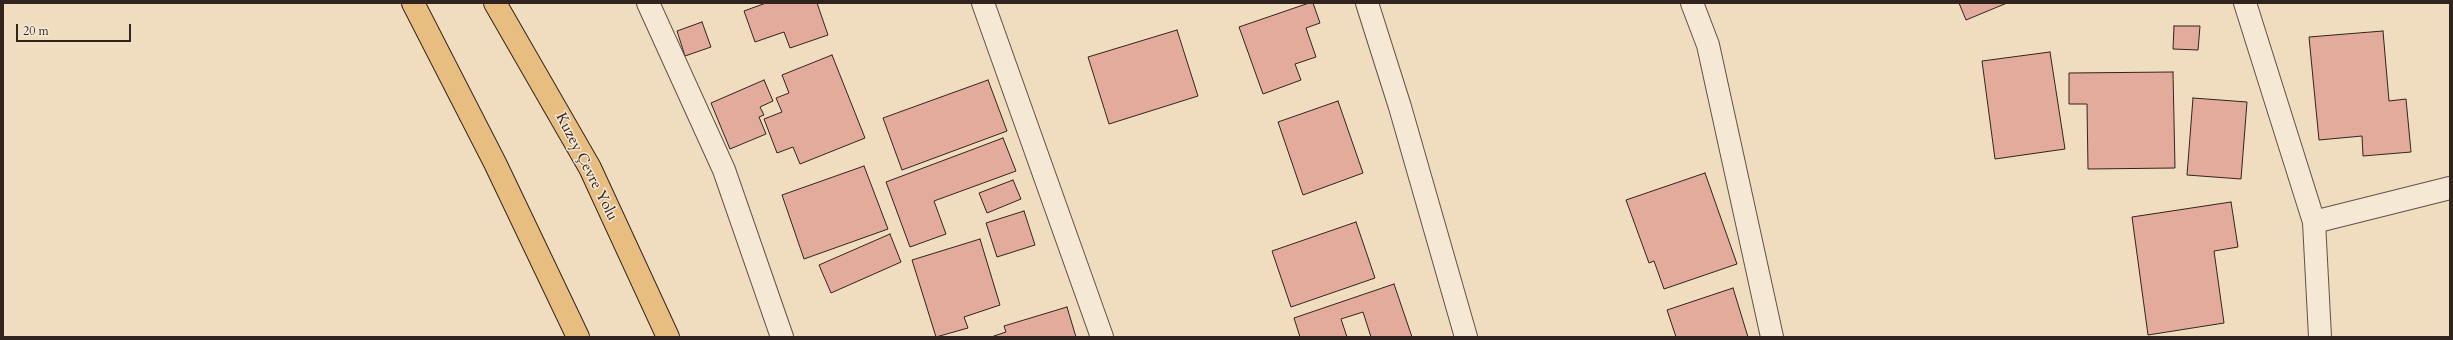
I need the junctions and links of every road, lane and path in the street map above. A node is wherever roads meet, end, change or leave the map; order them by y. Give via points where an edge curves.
1 (413, 3) edge
2 (495, 3) edge
3 (648, 3) edge
4 (983, 3) edge
5 (1367, 3) edge
6 (1692, 3) edge
7 (2246, 3) edge
8 (2450, 188) edge
9 (2314, 222) junction
10 (578, 337) edge
11 (668, 337) edge
12 (782, 337) edge
13 (1102, 337) edge
14 (1466, 337) edge
15 (1772, 337) edge
16 (2320, 337) edge

1 - 10 highway via 495,163
2 - 11 highway, Kuzey Çevre Yolu via 590,168
3 - 12 street via 724,170
4 - 13 street
5 - 14 street via 1400,107
6 - 15 street via 1708,45
7 - 9 street
8 - 9 street
9 - 16 street

